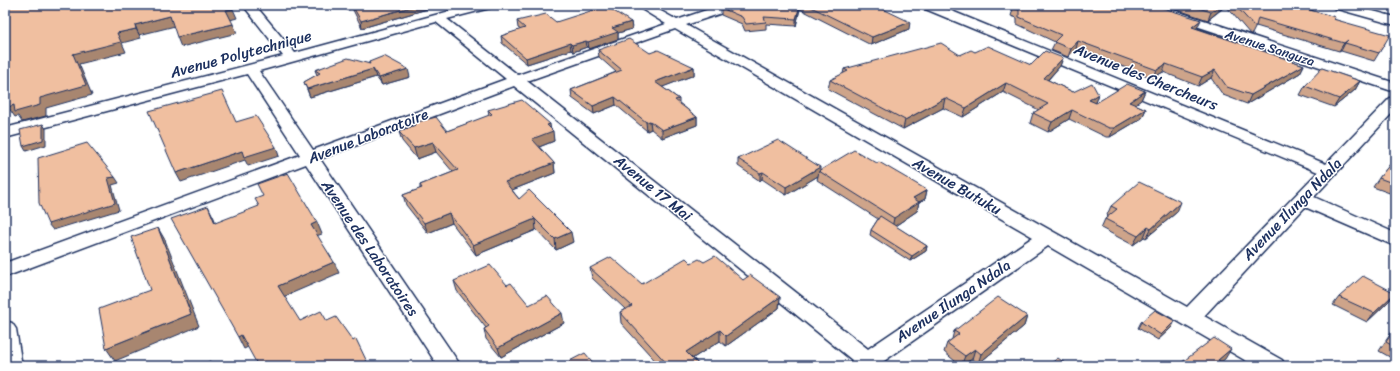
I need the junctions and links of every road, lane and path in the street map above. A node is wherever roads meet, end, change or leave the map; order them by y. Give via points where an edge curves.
1 (249, 5) edge
2 (486, 5) edge
3 (641, 5) edge
4 (733, 5) edge
5 (927, 5) edge
6 (1146, 5) edge
7 (1338, 5) edge
8 (438, 18) junction
9 (1395, 21) edge
10 (676, 25) junction
11 (292, 58) junction
12 (251, 69) junction
13 (517, 80) junction
14 (1395, 88) edge
15 (1395, 101) edge
16 (1387, 120) edge
17 (5, 133) edge
18 (310, 158) junction
19 (1330, 170) junction
20 (1303, 199) junction
21 (1047, 237) junction
22 (1395, 240) edge
23 (5, 270) edge
24 (1189, 318) junction
25 (5, 329) edge
26 (863, 363) edge
27 (11, 366) edge
28 (450, 366) edge
29 (1274, 366) edge

1 - 11 street
2 - 8 street, Avenue Polytechnique
3 - 10 street, Avenue Butuku
4 - 10 street, Avenue Laboratoire
5 - 19 street, Avenue des Chercheurs
6 - 14 street, Avenue Sanguza
7 - 9 street
8 - 11 street, Avenue Polytechnique
8 - 13 street, Avenue 17 Mai
10 - 13 street, Avenue Laboratoire
10 - 21 street, Avenue Butuku
11 - 12 street, Avenue Polytechnique
12 - 17 street, Avenue Polytechnique
12 - 18 street, Avenue des Laboratoires
13 - 18 street, Avenue Laboratoire
13 - 26 street, Avenue 17 Mai
15 - 16 street, Avenue Ilunga Ndala
16 - 19 street, Avenue Ilunga Ndala
18 - 23 street, Avenue Laboratoire
18 - 28 street, Avenue des Laboratoires
19 - 20 street, Avenue Ilunga Ndala
20 - 22 street
20 - 24 street, Avenue Ilunga Ndala
21 - 24 street, Avenue Butuku
21 - 26 street, Avenue Ilunga Ndala
24 - 29 street, Avenue Butuku
25 - 27 street

